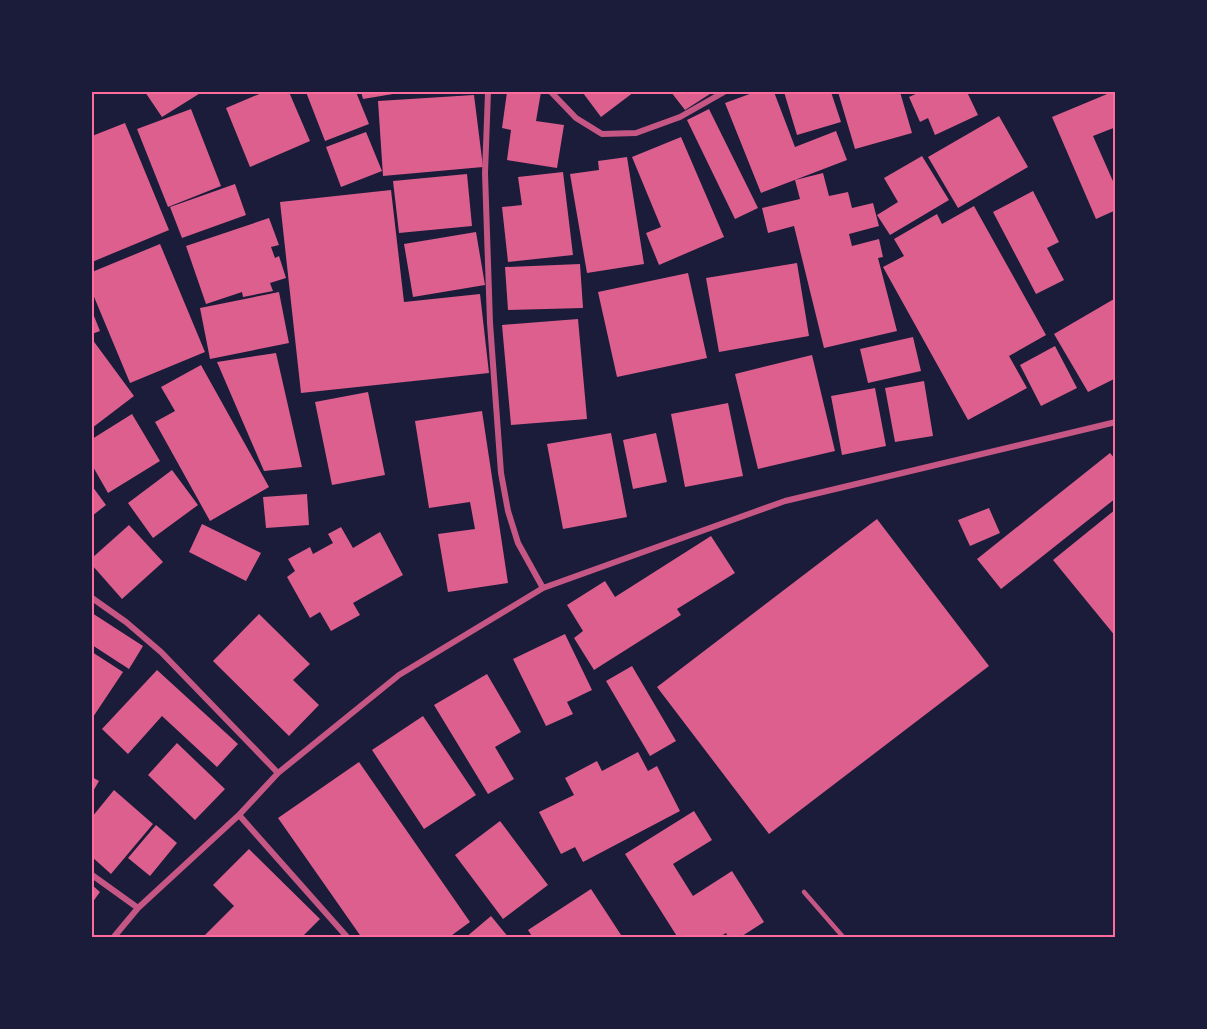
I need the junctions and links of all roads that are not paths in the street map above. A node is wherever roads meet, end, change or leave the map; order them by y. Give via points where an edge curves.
1 (488, 92) edge
2 (551, 92) edge
3 (724, 92) edge
4 (1116, 422) edge
5 (543, 588) junction
6 (92, 598) edge
7 (279, 773) junction
8 (239, 815) junction
9 (92, 875) edge
10 (804, 892) dead end
11 (138, 908) junction
12 (113, 938) edge
13 (348, 938) edge
14 (844, 938) edge

1 - 5 street via 485,172 490,323 501,473 518,543
2 - 3 street via 576,118 602,134 636,133 680,117
4 - 5 street via 785,501
5 - 7 street via 399,675
6 - 7 street via 161,652
7 - 8 street
8 - 11 street
8 - 13 street
9 - 11 street
10 - 14 lane
11 - 12 street

